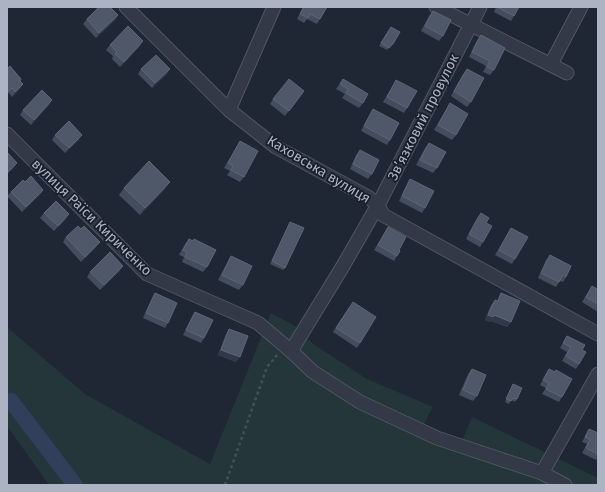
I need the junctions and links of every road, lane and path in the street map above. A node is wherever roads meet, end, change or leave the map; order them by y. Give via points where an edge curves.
1 (126, 7) edge
2 (274, 7) edge
3 (436, 7) edge
4 (480, 7) edge
5 (581, 7) edge
6 (470, 25) junction
7 (551, 64) junction
8 (567, 73) dead end
9 (229, 110) junction
10 (7, 134) edge
11 (378, 205) junction
12 (598, 334) edge
13 (291, 351) junction
14 (598, 374) edge
15 (542, 473) junction
16 (225, 485) edge
17 (565, 485) edge

1 - 9 street, Каховська вулиця
2 - 9 street
3 - 6 street
4 - 6 street, Звʼязковий провулок
5 - 7 street
6 - 7 street
6 - 11 street, Звʼязковий провулок
7 - 8 street
9 - 11 street, Каховська вулиця via 276,147 368,197
10 - 13 street, вулиця Раїси Кириченко via 147,274 258,323
11 - 12 street, Каховська вулиця via 383,215
11 - 13 street, Звʼязковий провулок
13 - 15 street, вулиця Раїси Кириченко via 313,372 360,402 437,438
13 - 16 path via 279,354 267,366
14 - 15 street
15 - 17 street, вулиця Раїси Кириченко

